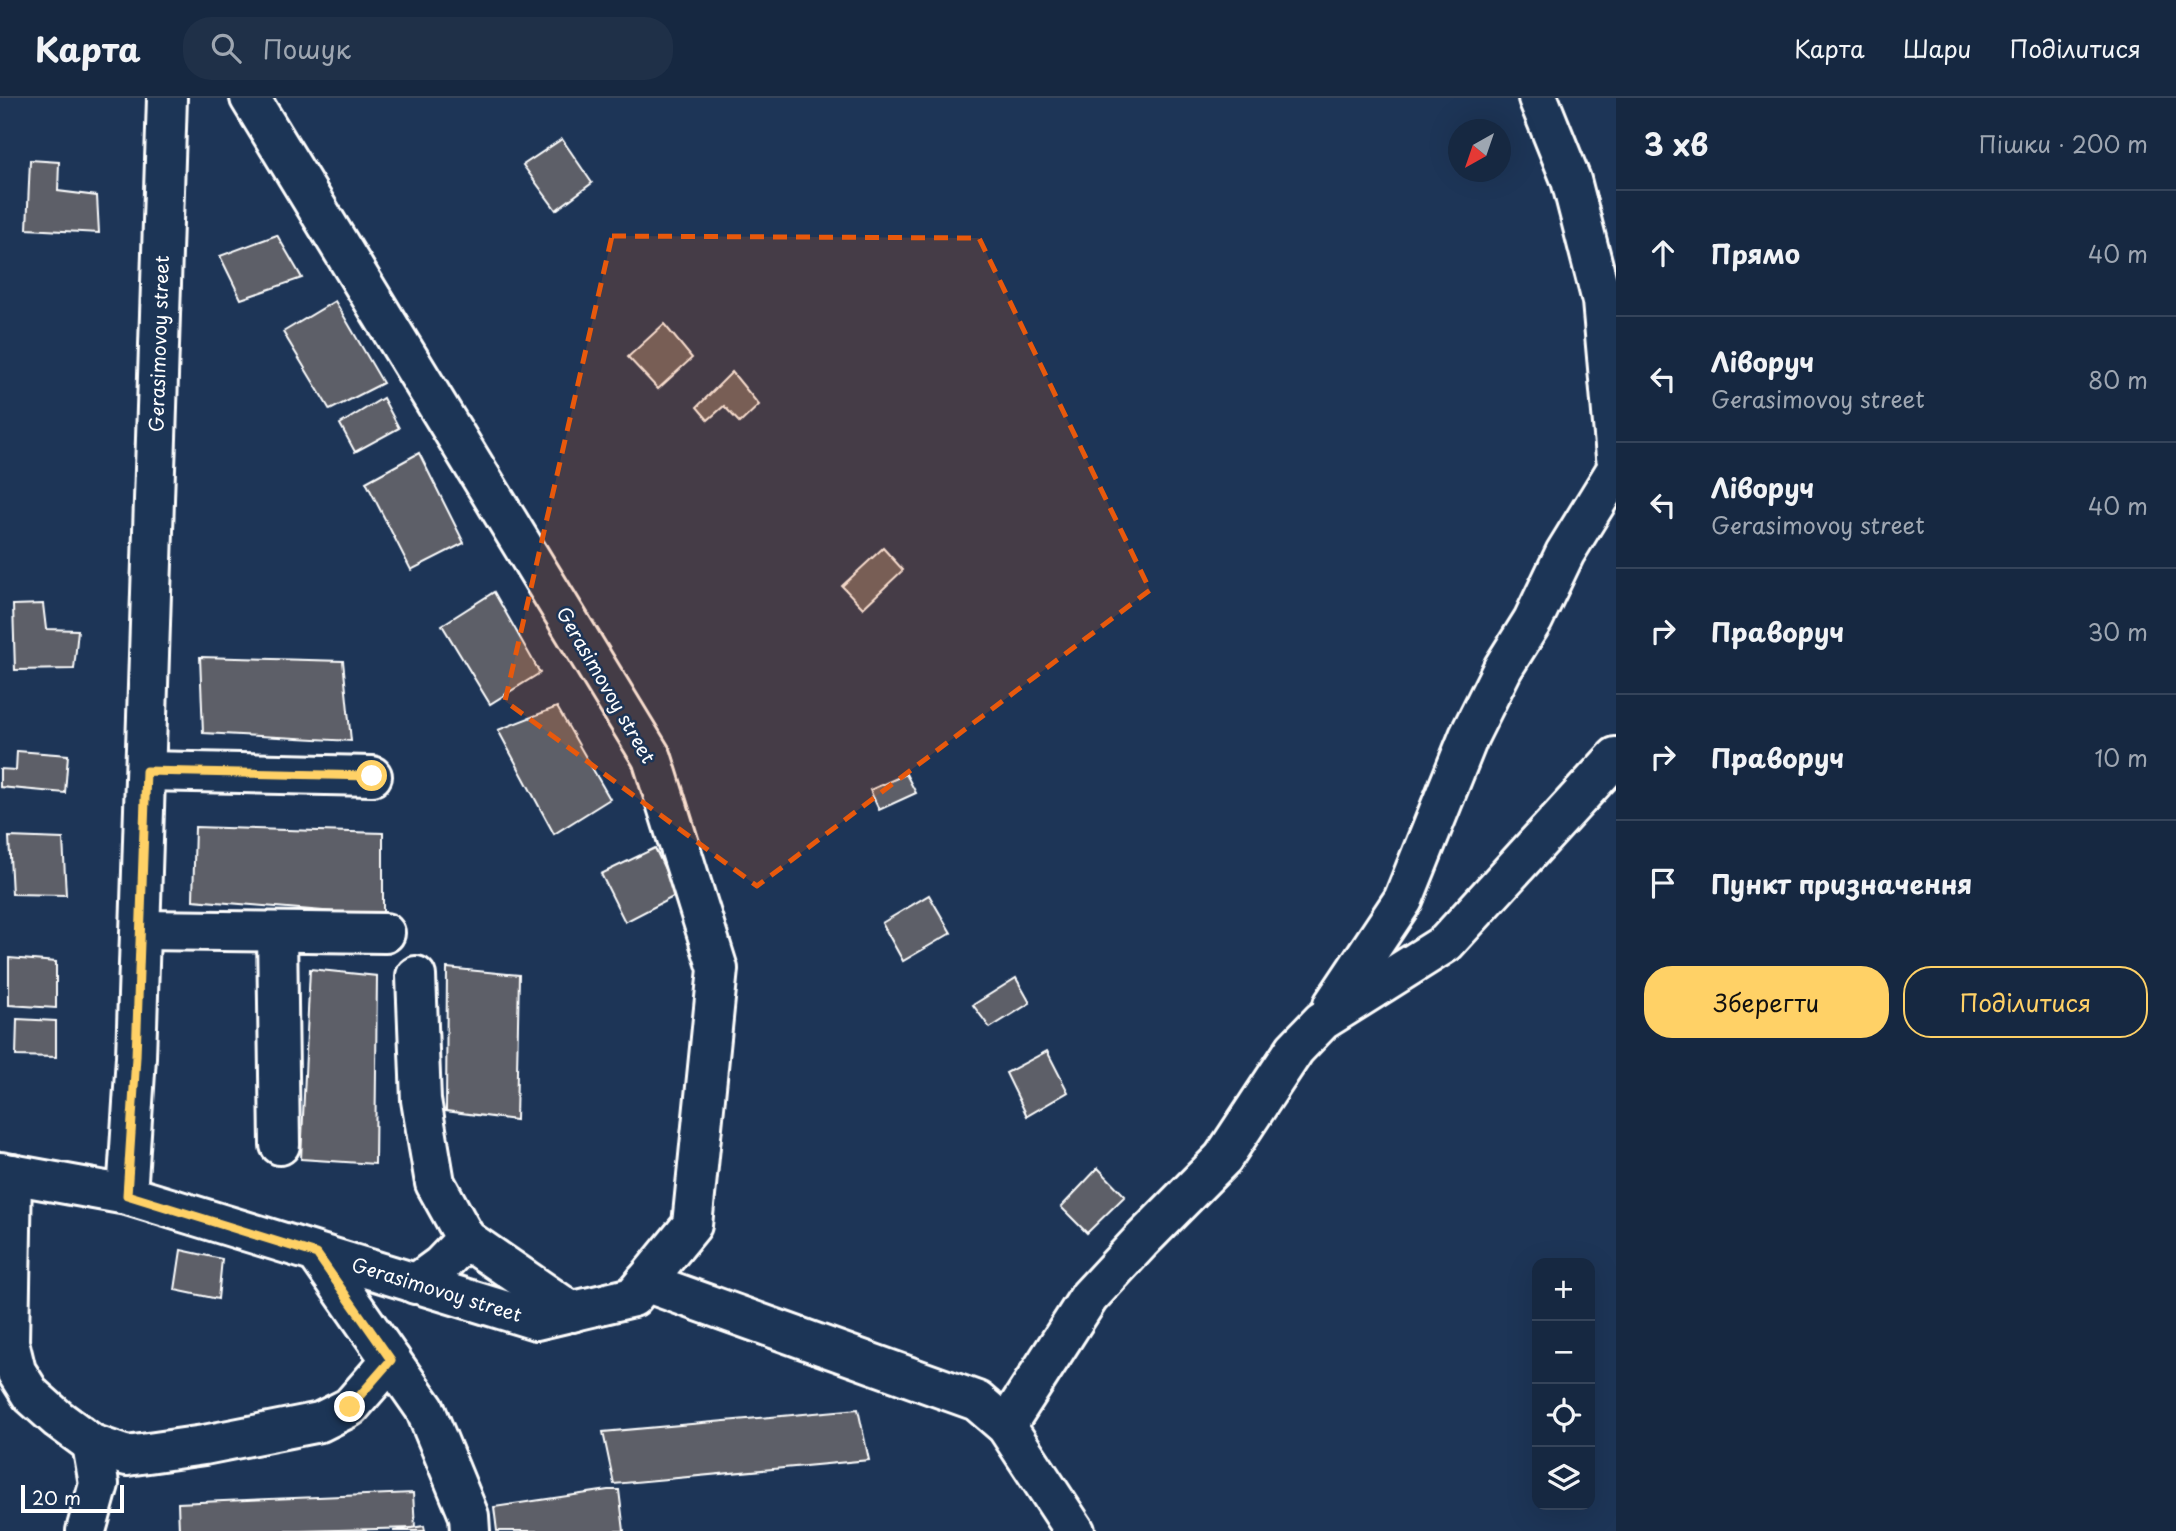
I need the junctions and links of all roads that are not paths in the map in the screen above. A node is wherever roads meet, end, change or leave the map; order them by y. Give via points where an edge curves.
1 (167, 98) edge
2 (250, 98) edge
3 (1538, 98) edge
4 (1616, 457) edge
5 (1616, 470) edge
6 (1616, 757) edge
7 (146, 771) junction
8 (372, 776) dead end
9 (141, 930) junction
10 (277, 932) junction
11 (385, 933) dead end
12 (416, 976) dead end
13 (1322, 1021) junction
14 (281, 1145) dead end
15 (6, 1173) edge
16 (127, 1195) junction
17 (466, 1239) junction
18 (317, 1254) junction
19 (645, 1282) junction
20 (415, 1284) junction
21 (572, 1312) junction
22 (391, 1360) junction
23 (1006, 1426) junction
24 (92, 1444) junction
25 (86, 1531) edge
26 (470, 1531) edge
27 (1075, 1531) edge

1 - 7 street, Gerasimovoy street
2 - 19 street, Gerasimovoy street via 652,758 718,969 692,1225
3 - 4 street via 1571,180 1602,302
5 - 13 street via 1565,553 1469,736 1403,900
6 - 13 street via 1446,943
7 - 8 street
7 - 9 street, Gerasimovoy street
9 - 10 street
9 - 16 street, Gerasimovoy street
10 - 11 street
10 - 14 street
12 - 17 street via 422,1100 435,1183
13 - 23 street via 1295,1049 1223,1158 1089,1297
15 - 16 street
15 - 24 street via 9,1342 16,1371 31,1395
16 - 18 street, Gerasimovoy street
17 - 20 street
17 - 21 street
18 - 20 street, Gerasimovoy street
18 - 22 street
19 - 21 street, Gerasimovoy street via 633,1297
19 - 23 street via 977,1401
20 - 21 street, Gerasimovoy street via 536,1320
22 - 24 street via 350,1407 320,1422 127,1456
22 - 26 street via 425,1409 469,1516
23 - 27 street
24 - 25 street via 99,1484

